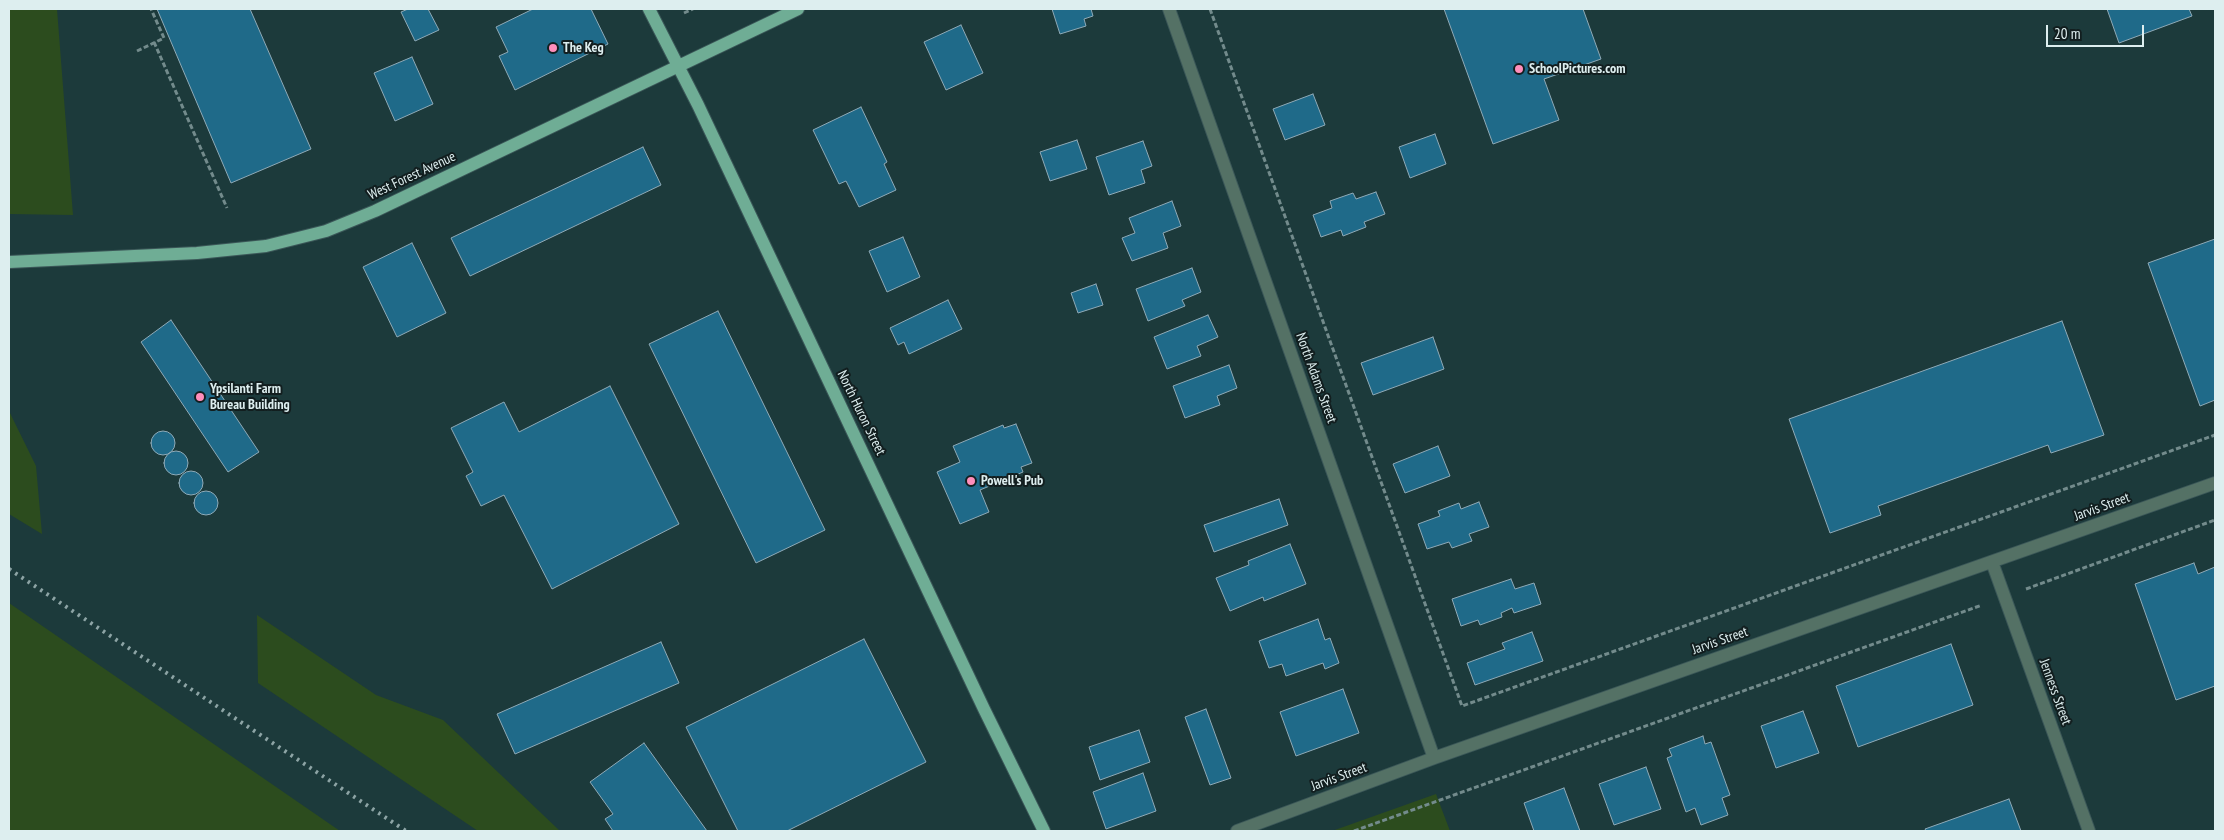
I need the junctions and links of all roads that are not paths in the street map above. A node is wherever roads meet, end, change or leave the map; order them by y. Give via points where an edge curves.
1 (648, 9) edge
2 (798, 9) edge
3 (1169, 9) edge
4 (678, 66) junction
5 (9, 262) edge
6 (2215, 483) edge
7 (1992, 562) junction
8 (1434, 758) junction
9 (1044, 831) edge
10 (1236, 831) edge
11 (2089, 831) edge

1 - 4 main road, North Huron Street
2 - 4 main road, West Forest Avenue
3 - 8 street, North Adams Street
4 - 5 main road, West Forest Avenue via 326,231 266,246 197,253
4 - 9 main road, North Huron Street
6 - 7 street, Jarvis Street
7 - 8 street, Jarvis Street
7 - 11 street, Jenness Street
8 - 10 street, Jarvis Street

